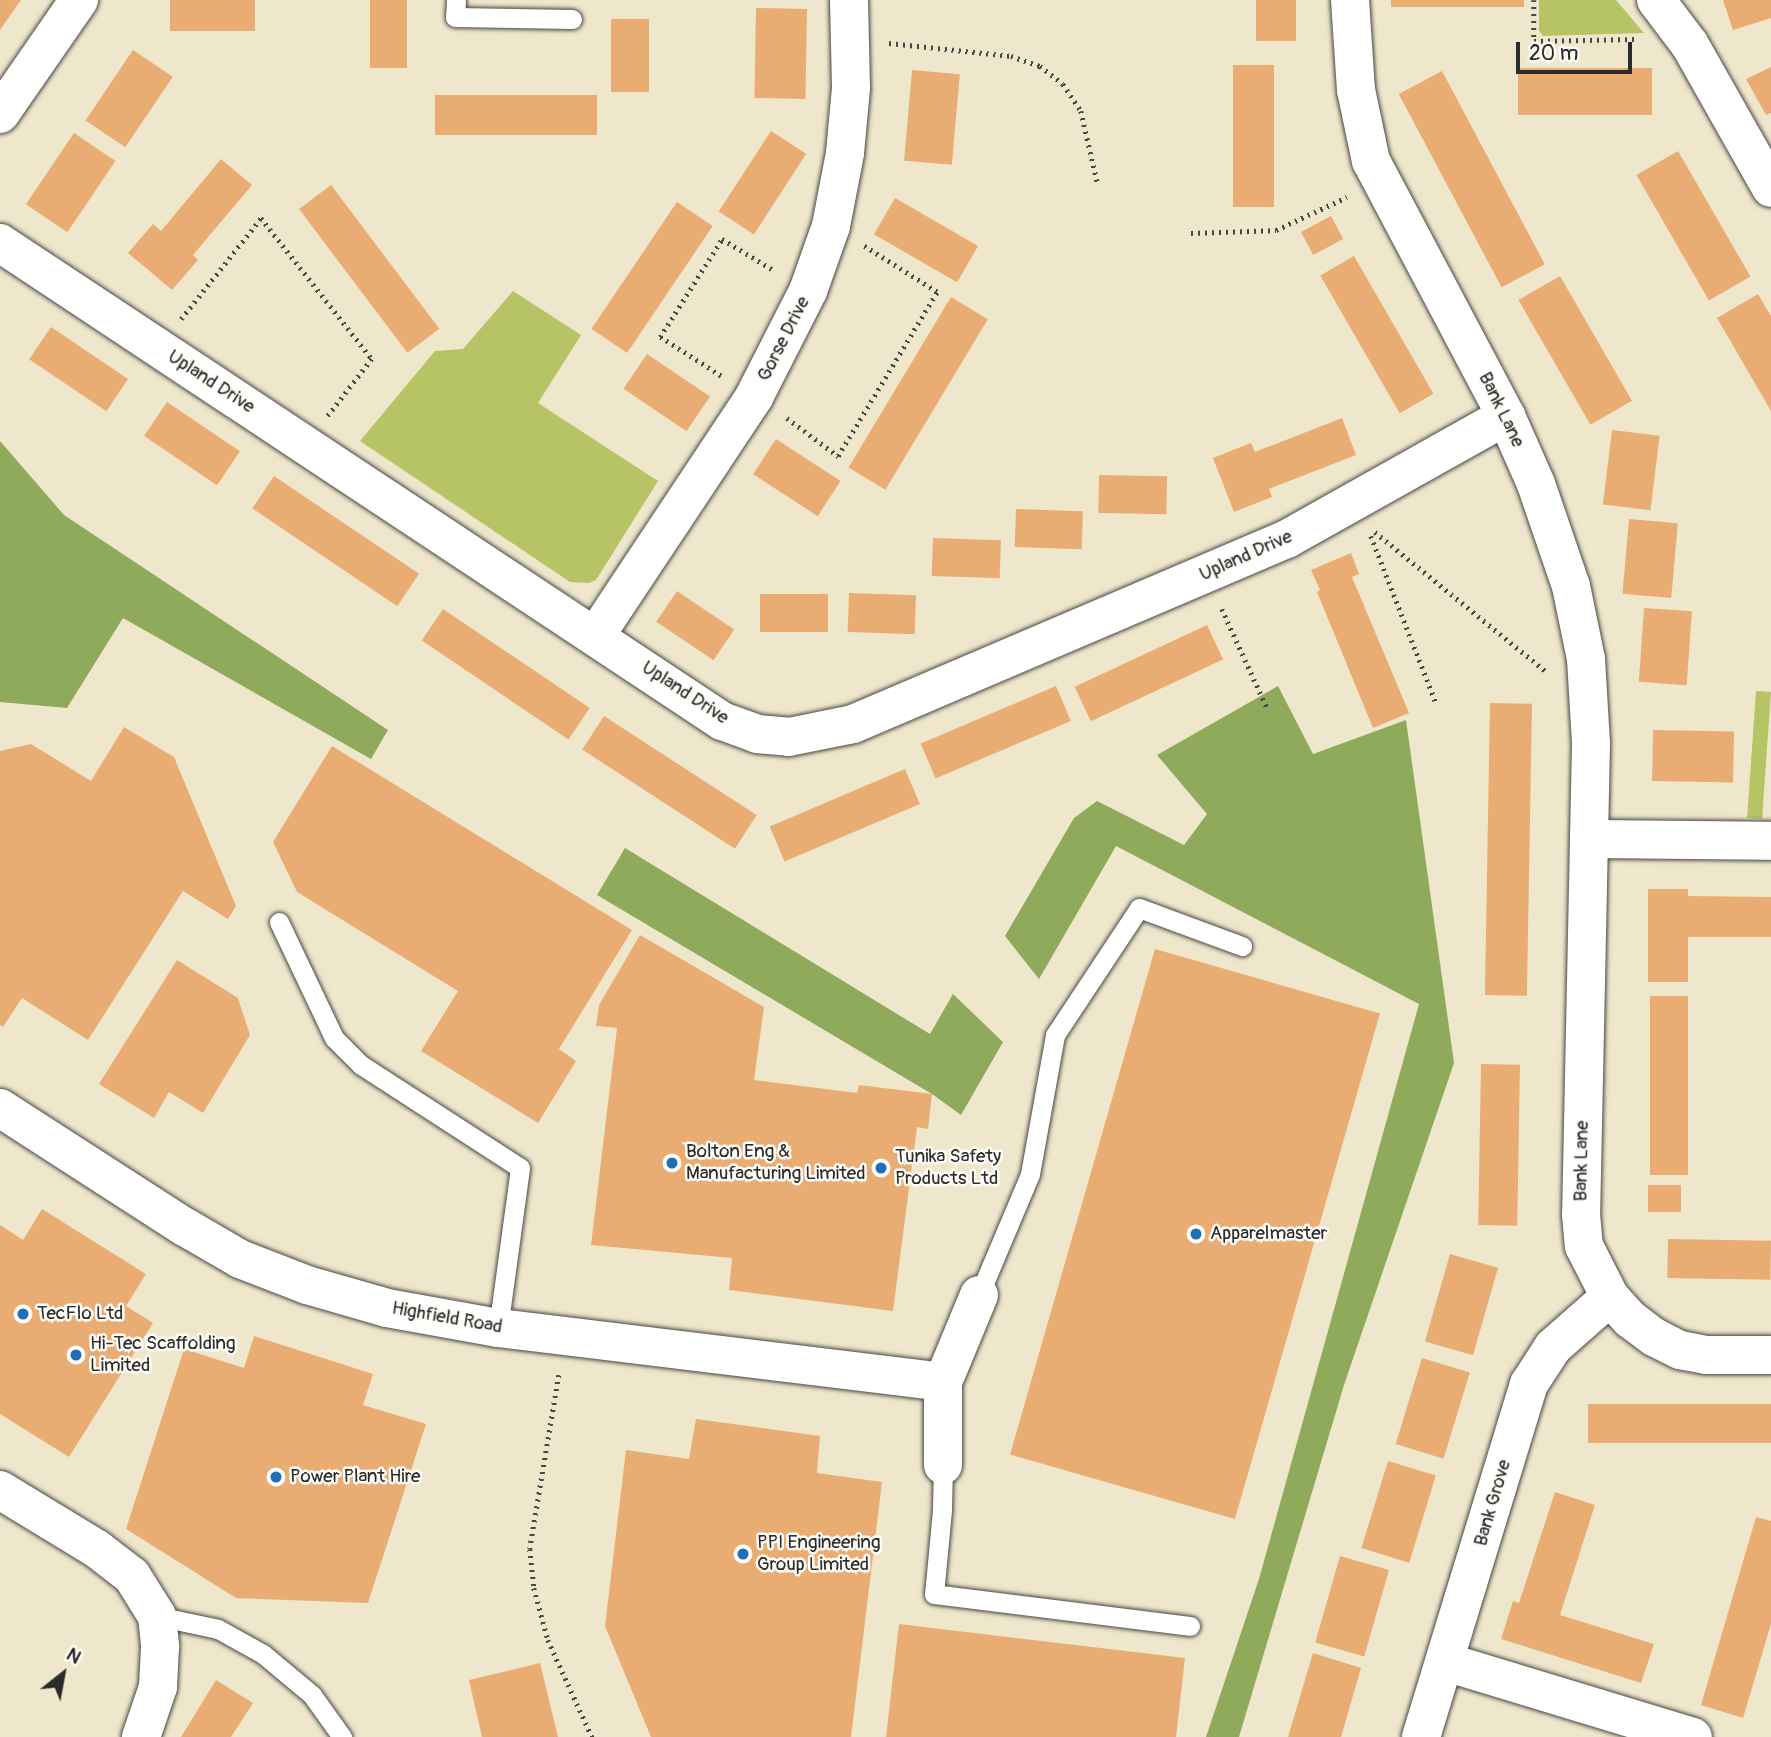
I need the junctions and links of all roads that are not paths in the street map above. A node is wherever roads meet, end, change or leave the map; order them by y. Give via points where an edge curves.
1 (79, 0) edge
2 (456, 0) edge
3 (849, 0) edge
4 (1350, 0) edge
5 (1656, 0) edge
6 (572, 19) dead end
7 (0, 114) edge
8 (1771, 188) edge
9 (0, 243) edge
10 (1506, 416) junction
11 (596, 635) junction
12 (1589, 839) junction
13 (1771, 841) edge
14 (279, 922) dead end
15 (1242, 946) dead end
16 (0, 1108) edge
17 (979, 1295) joint
18 (1610, 1297) junction
19 (498, 1328) junction
20 (1771, 1355) edge
21 (943, 1382) junction
22 (943, 1465) joint
23 (0, 1490) edge
24 (157, 1616) junction
25 (1189, 1626) dead end
26 (1446, 1662) junction
27 (141, 1737) edge
28 (342, 1737) edge
29 (1422, 1737) edge
30 (1693, 1737) edge

1 - 7 street
2 - 6 lane via 455,17
3 - 11 street, Gorse Drive via 851,88 846,140 831,226 808,291 754,396
4 - 10 street, Bank Lane via 1359,114 1367,149 1380,182
5 - 8 street via 1685,38
9 - 11 street, Upland Drive
10 - 11 street, Upland Drive via 1287,539 853,724 789,737 757,734 722,721
10 - 12 street, Bank Lane via 1553,528 1586,659
12 - 13 street
12 - 18 street, Bank Lane via 1581,1214 1584,1246
14 - 19 lane via 334,1038 361,1065 520,1168
15 - 17 lane via 1139,908 1055,1035 1030,1174
16 - 19 street, Highfield Road via 240,1259 387,1308
17 - 21 street
18 - 20 street, Bank Lane via 1630,1319 1680,1350 1706,1355
18 - 26 street, Bank Grove via 1553,1347 1529,1384
19 - 21 street, Highfield Road
21 - 22 street
22 - 25 lane via 933,1594
23 - 24 street via 97,1549 132,1576
24 - 27 street via 158,1687
24 - 28 lane via 218,1629 262,1654 312,1695
26 - 29 street, Bank Grove
26 - 30 street

